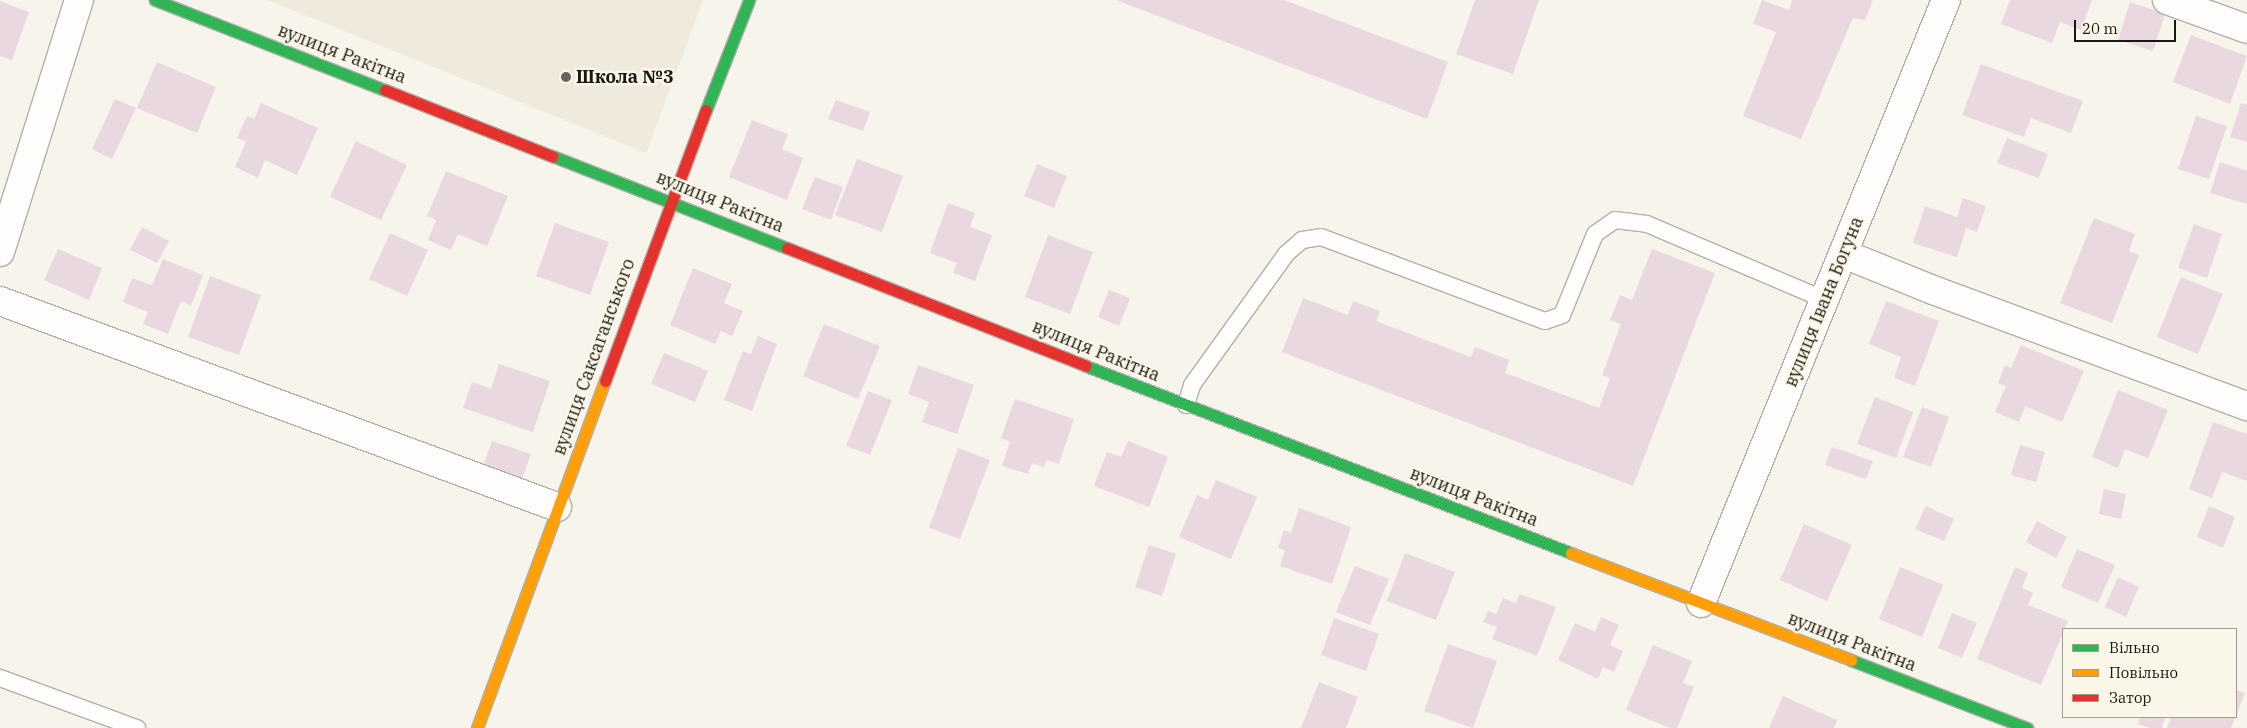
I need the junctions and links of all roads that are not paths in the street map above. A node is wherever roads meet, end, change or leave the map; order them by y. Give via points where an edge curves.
1 (79, 0) edge
2 (155, 0) edge
3 (749, 0) edge
4 (1946, 0) edge
5 (2167, 0) edge
6 (2247, 29) edge
7 (671, 201) junction
8 (0, 252) edge
9 (1844, 254) junction
10 (1825, 300) junction
11 (0, 301) edge
12 (1186, 406) junction
13 (2247, 406) edge
14 (557, 507) junction
15 (1701, 603) junction
16 (0, 678) edge
17 (137, 728) edge
18 (477, 728) edge
19 (2027, 728) edge

1 - 8 street
2 - 7 street, вулиця Ракітна
3 - 7 street, вулиця Саксаганського
4 - 9 street, вулиця Івана Богуна
5 - 6 street
7 - 12 street, вулиця Ракітна
7 - 14 street, вулиця Саксаганського
9 - 10 street, вулиця Івана Богуна
9 - 13 street
10 - 12 lane via 1647,224 1615,220 1595,234 1562,315 1546,321 1321,237 1302,240 1286,254 1192,385
10 - 15 street, вулиця Івана Богуна
11 - 14 street
12 - 15 street, вулиця Ракітна
14 - 18 street, вулиця Саксаганського
15 - 19 street, вулиця Ракітна
16 - 17 lane

